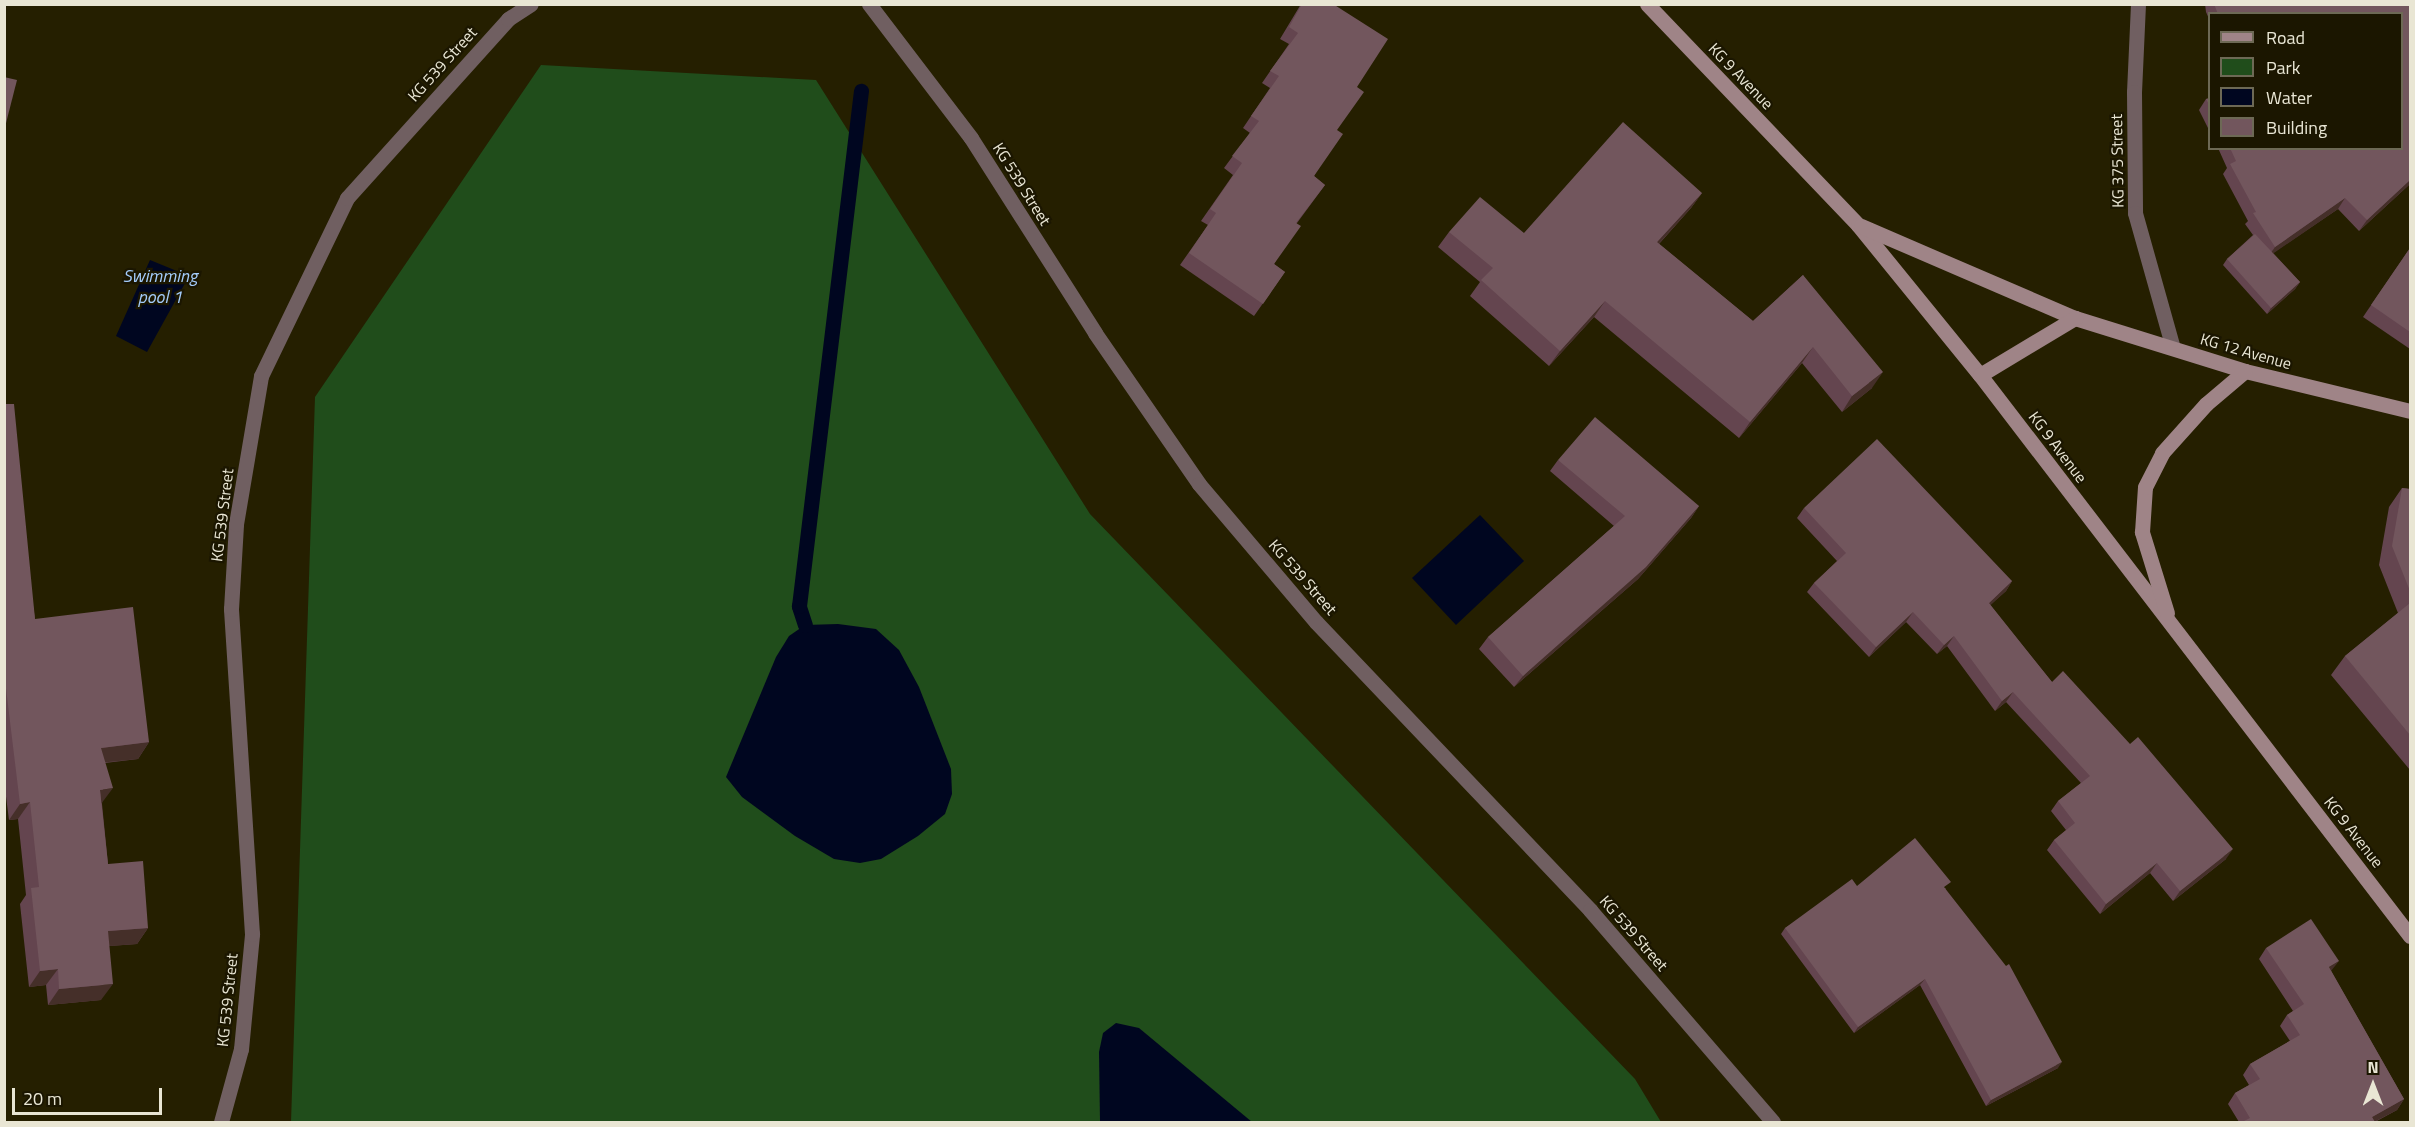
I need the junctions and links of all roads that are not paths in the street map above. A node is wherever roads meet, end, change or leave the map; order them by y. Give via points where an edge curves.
1 (531, 4) edge
2 (869, 4) edge
3 (1647, 4) edge
4 (2138, 4) edge
5 (1858, 225) junction
6 (2075, 318) junction
7 (2173, 348) junction
8 (2245, 371) junction
9 (1980, 375) junction
10 (2410, 411) edge
11 (2170, 622) junction
12 (2410, 936) edge
13 (221, 1122) edge
14 (1773, 1122) edge

1 - 13 street, KG 539 Street via 507,19 347,198 261,376 236,524 231,609 252,934 241,1049
2 - 14 street, KG 539 Street via 971,138 1095,333 1200,484 1316,622 1590,910
3 - 5 main road, KG 9 Avenue
4 - 7 street, KG 375 Street via 2135,213
5 - 6 main road, KG 12 Avenue
5 - 9 main road, KG 9 Avenue
6 - 7 main road, KG 12 Avenue
6 - 9 main road
7 - 8 main road, KG 12 Avenue
8 - 10 main road, KG 12 Avenue
8 - 11 main road via 2206,404 2162,453 2145,487 2142,532
9 - 11 main road, KG 9 Avenue
11 - 12 main road, KG 9 Avenue

